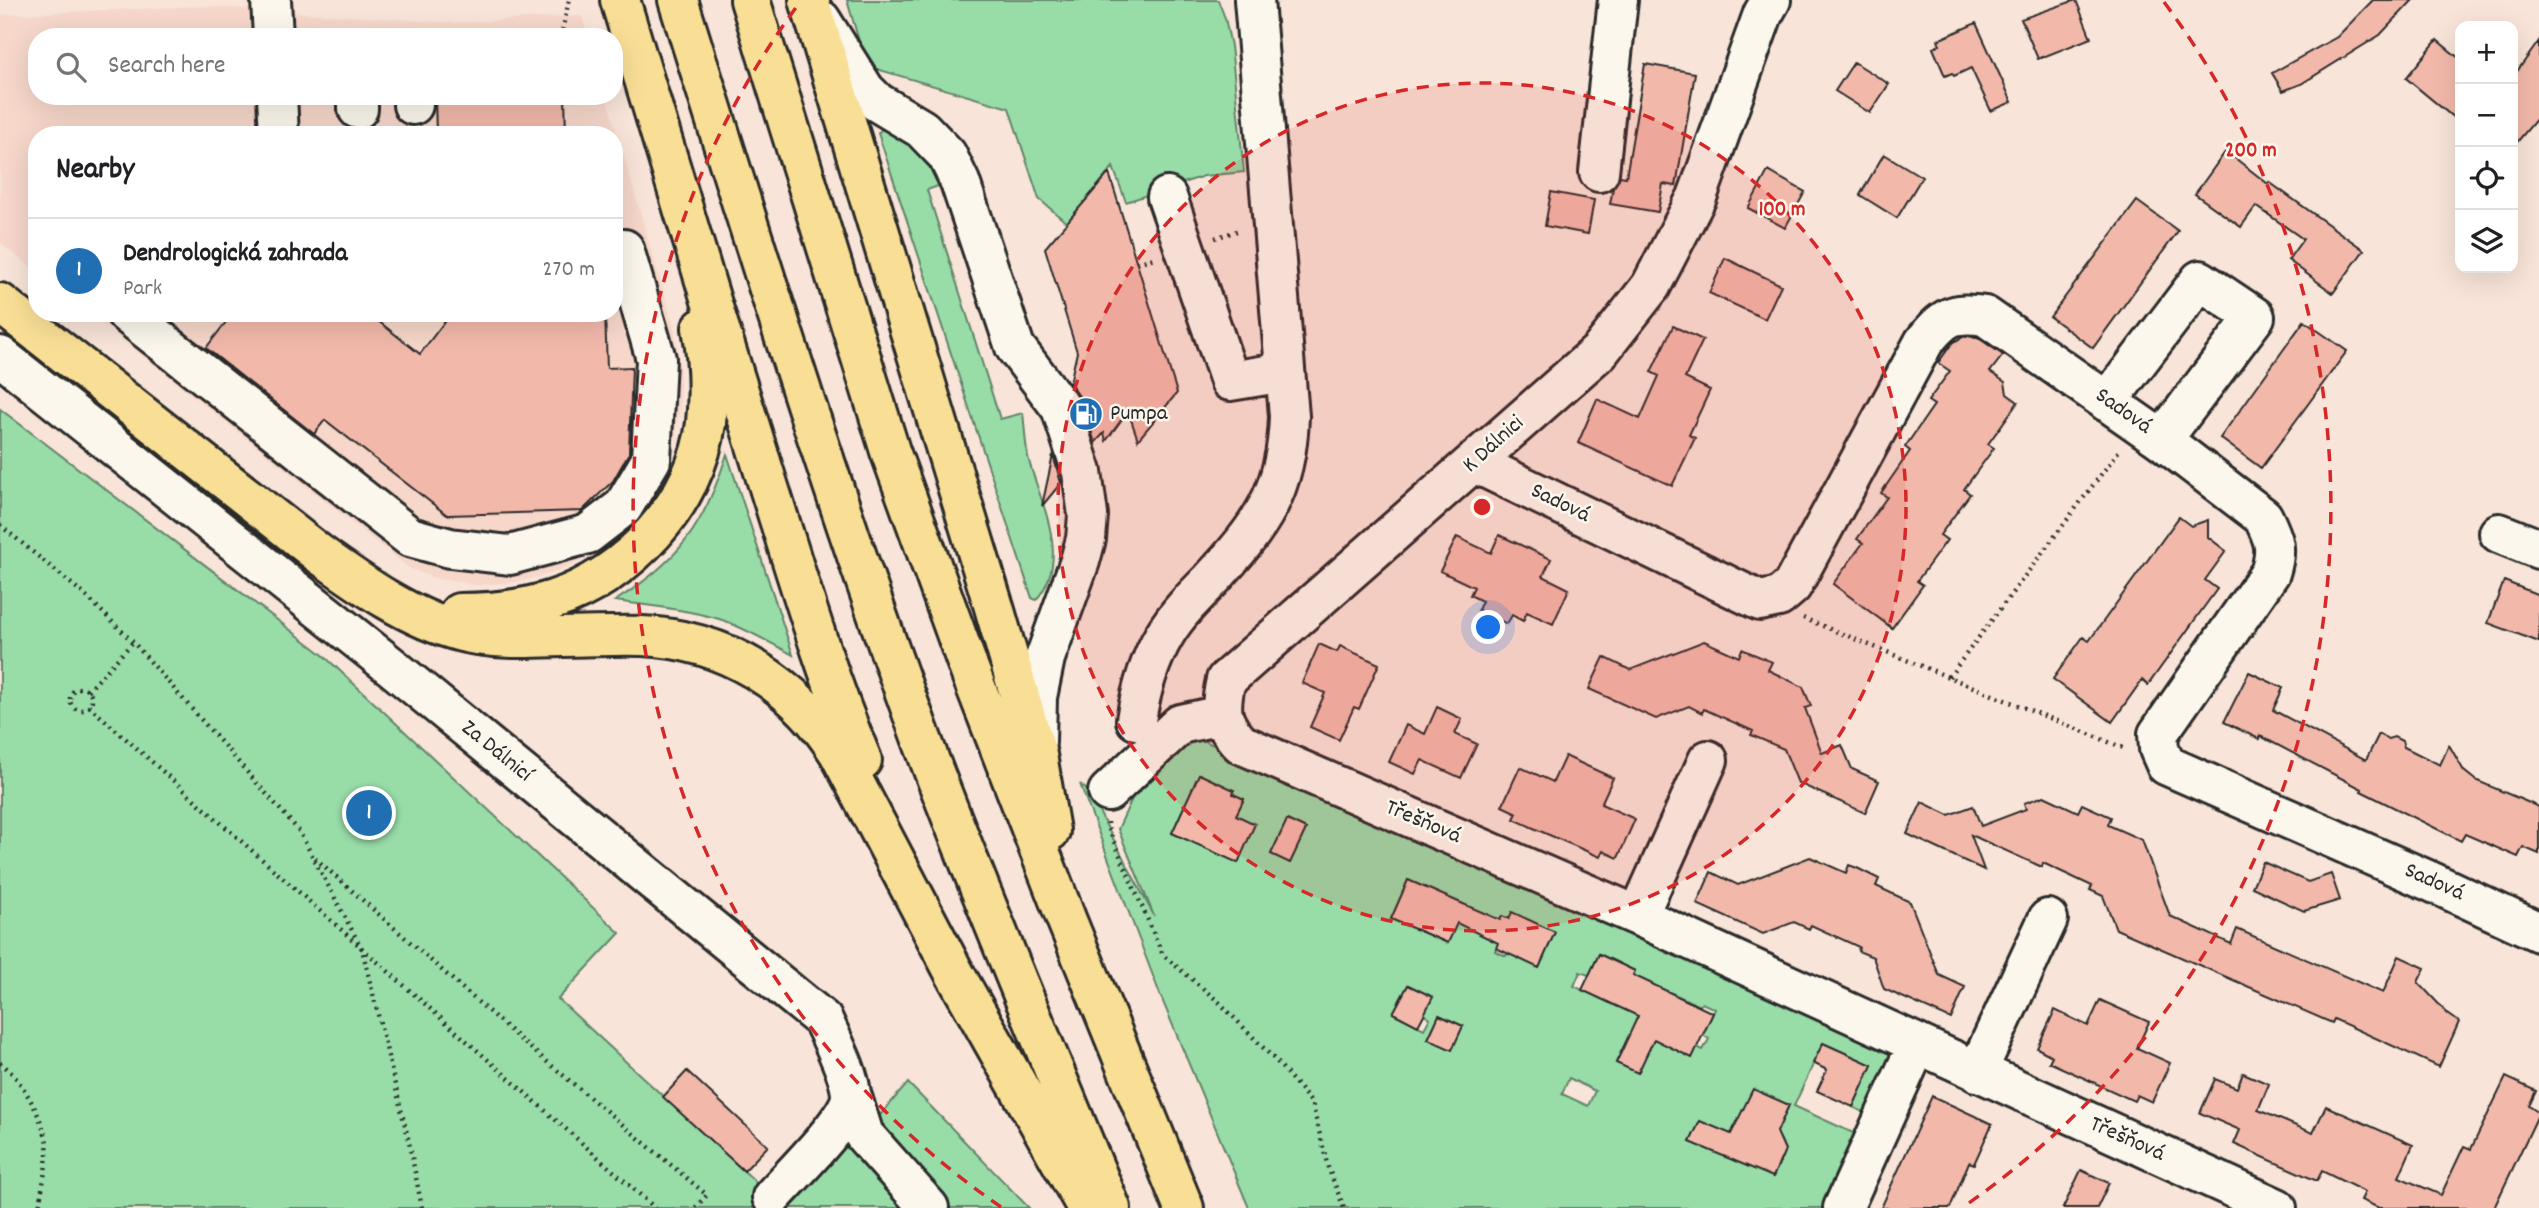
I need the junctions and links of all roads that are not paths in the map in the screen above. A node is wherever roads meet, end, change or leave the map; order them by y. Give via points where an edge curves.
1 (271, 0) edge
2 (620, 0) edge
3 (678, 0) edge
4 (809, 0) edge
5 (1254, 0) edge
6 (1618, 0) edge
7 (1771, 0) edge
8 (752, 6) edge
9 (273, 28) edge
10 (277, 105) edge
11 (279, 126) edge
12 (1600, 172) dead end
13 (676, 186) junction
14 (1167, 197) dead end
15 (623, 249) edge
16 (0, 303) edge
17 (152, 322) edge
18 (0, 356) edge
19 (1285, 372) junction
20 (2107, 402) junction
21 (2151, 432) junction
22 (1475, 463) junction
23 (2499, 533) dead end
24 (2539, 549) edge
25 (370, 587) junction
26 (1222, 715) junction
27 (1136, 720) dead end
28 (1037, 755) junction
29 (1708, 760) dead end
30 (1108, 792) road end
31 (1638, 916) junction
32 (2048, 919) dead end
33 (1067, 921) junction
34 (2539, 932) edge
35 (955, 974) junction
36 (1917, 1045) junction
37 (1978, 1072) junction
38 (852, 1097) junction
39 (772, 1197) dead end
40 (929, 1208) edge
41 (1087, 1208) edge
42 (1111, 1208) edge
43 (1184, 1208) edge
44 (1843, 1208) edge
45 (2277, 1208) edge

1 - 9 street
2 - 13 highway
3 - 42 highway via 842,514 934,772
4 - 28 highway
4 - 28 street via 865,90 922,129 947,155 1015,347 1061,408 1082,472 1086,539 1041,675
5 - 19 street
6 - 12 street
7 - 22 street, K Dálnici via 1697,197 1651,286 1600,351
8 - 33 highway via 890,451
10 - 11 street
13 - 25 highway via 706,351 708,393 699,452 662,523 601,578 533,606 458,613 408,602
13 - 35 highway via 834,688
14 - 19 street via 1230,381
15 - 17 street via 656,359 651,460 623,508 588,534 510,555 450,548 410,537
16 - 25 highway via 253,502
18 - 38 street, Za Dálnicí via 823,1020
19 - 27 street via 1289,439 1278,486 1256,529 1166,632 1145,678
20 - 21 street, Sadová
20 - 21 street via 2200,280 2255,317
20 - 22 street, Sadová via 1985,316 1963,313 1941,321 1923,342 1791,586 1779,597 1760,601
21 - 34 street, Sadová via 2263,517 2276,555 2270,573 2158,734 2166,765
22 - 26 street, K Dálnici via 1226,681
23 - 24 street
25 - 35 highway via 406,610 462,632 494,637 660,638 715,650 771,678 803,706 833,744
26 - 30 street via 1180,723
26 - 31 street, Třešňová via 1241,744
28 - 33 highway
29 - 31 street
31 - 36 street, Třešňová
32 - 37 street
33 - 43 highway
35 - 41 highway
36 - 37 street, Třešňová
36 - 44 street
37 - 45 street, Třešňová
38 - 39 street via 843,1118
38 - 40 street, Za Dálnicí via 864,1135

